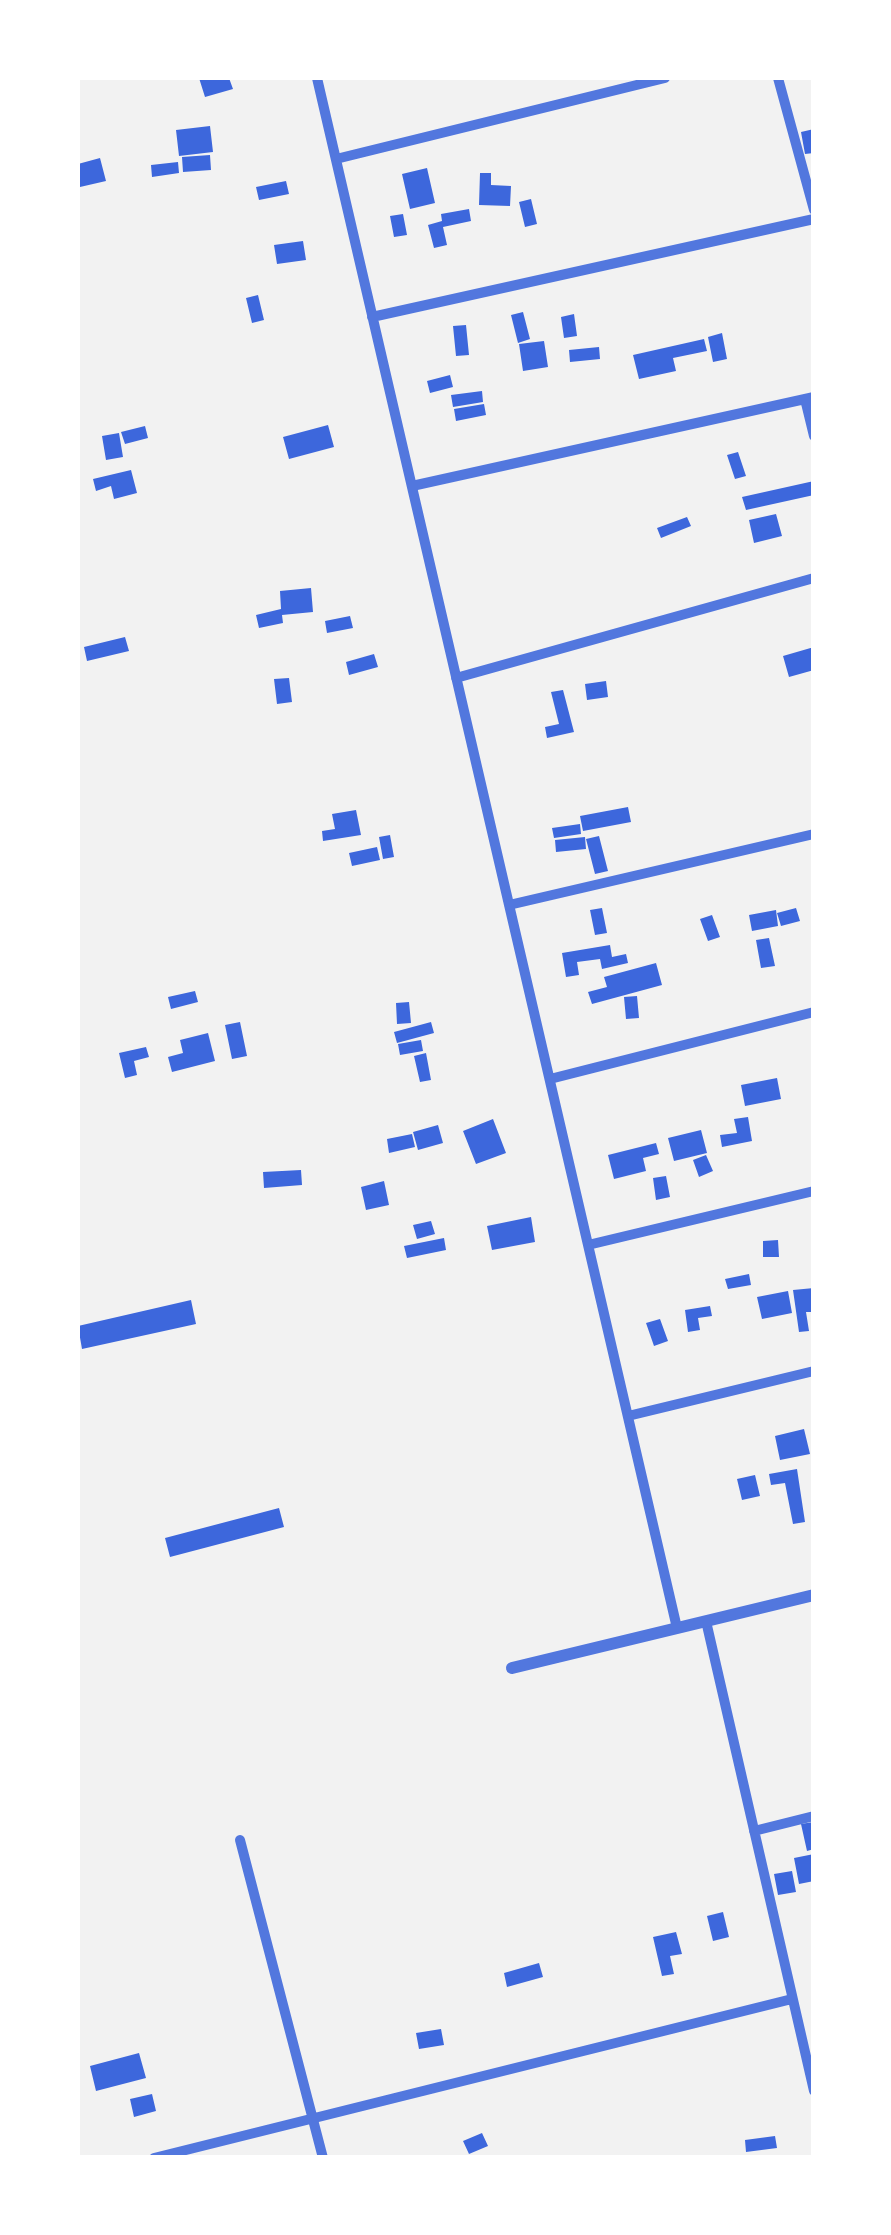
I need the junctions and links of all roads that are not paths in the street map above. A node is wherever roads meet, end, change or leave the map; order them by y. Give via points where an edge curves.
1 (317, 78) edge
2 (665, 78) edge
3 (778, 78) edge
4 (336, 159) junction
5 (814, 210) edge
6 (814, 220) edge
7 (372, 318) junction
8 (809, 398) edge
9 (814, 436) edge
10 (412, 486) junction
11 (814, 578) edge
12 (456, 678) junction
13 (814, 834) edge
14 (509, 905) junction
15 (814, 1012) edge
16 (550, 1079) junction
17 (814, 1191) edge
18 (588, 1244) junction
19 (814, 1371) edge
20 (628, 1416) junction
21 (814, 1595) edge
22 (706, 1621) junction
23 (677, 1628) junction
24 (512, 1668) dead end
25 (814, 1816) edge
26 (754, 1831) junction
27 (240, 1840) dead end
28 (792, 1999) junction
29 (814, 2018) edge
30 (798, 2022) junction
31 (814, 2090) edge
32 (312, 2119) junction
33 (154, 2158) edge
34 (322, 2158) edge

1 - 4 street
2 - 4 street
3 - 5 street
4 - 7 street
6 - 7 street
7 - 10 street
8 - 9 street
8 - 10 street
10 - 12 street
11 - 12 street
12 - 14 street
13 - 14 street
14 - 16 street
15 - 16 street
16 - 18 street
17 - 18 street
18 - 20 street
19 - 20 street
20 - 23 street
21 - 22 street
22 - 23 street
22 - 26 street
23 - 24 street
25 - 26 street
26 - 28 street
27 - 32 street
28 - 30 street
28 - 32 street
29 - 30 street
30 - 31 street
32 - 33 street
32 - 34 street

